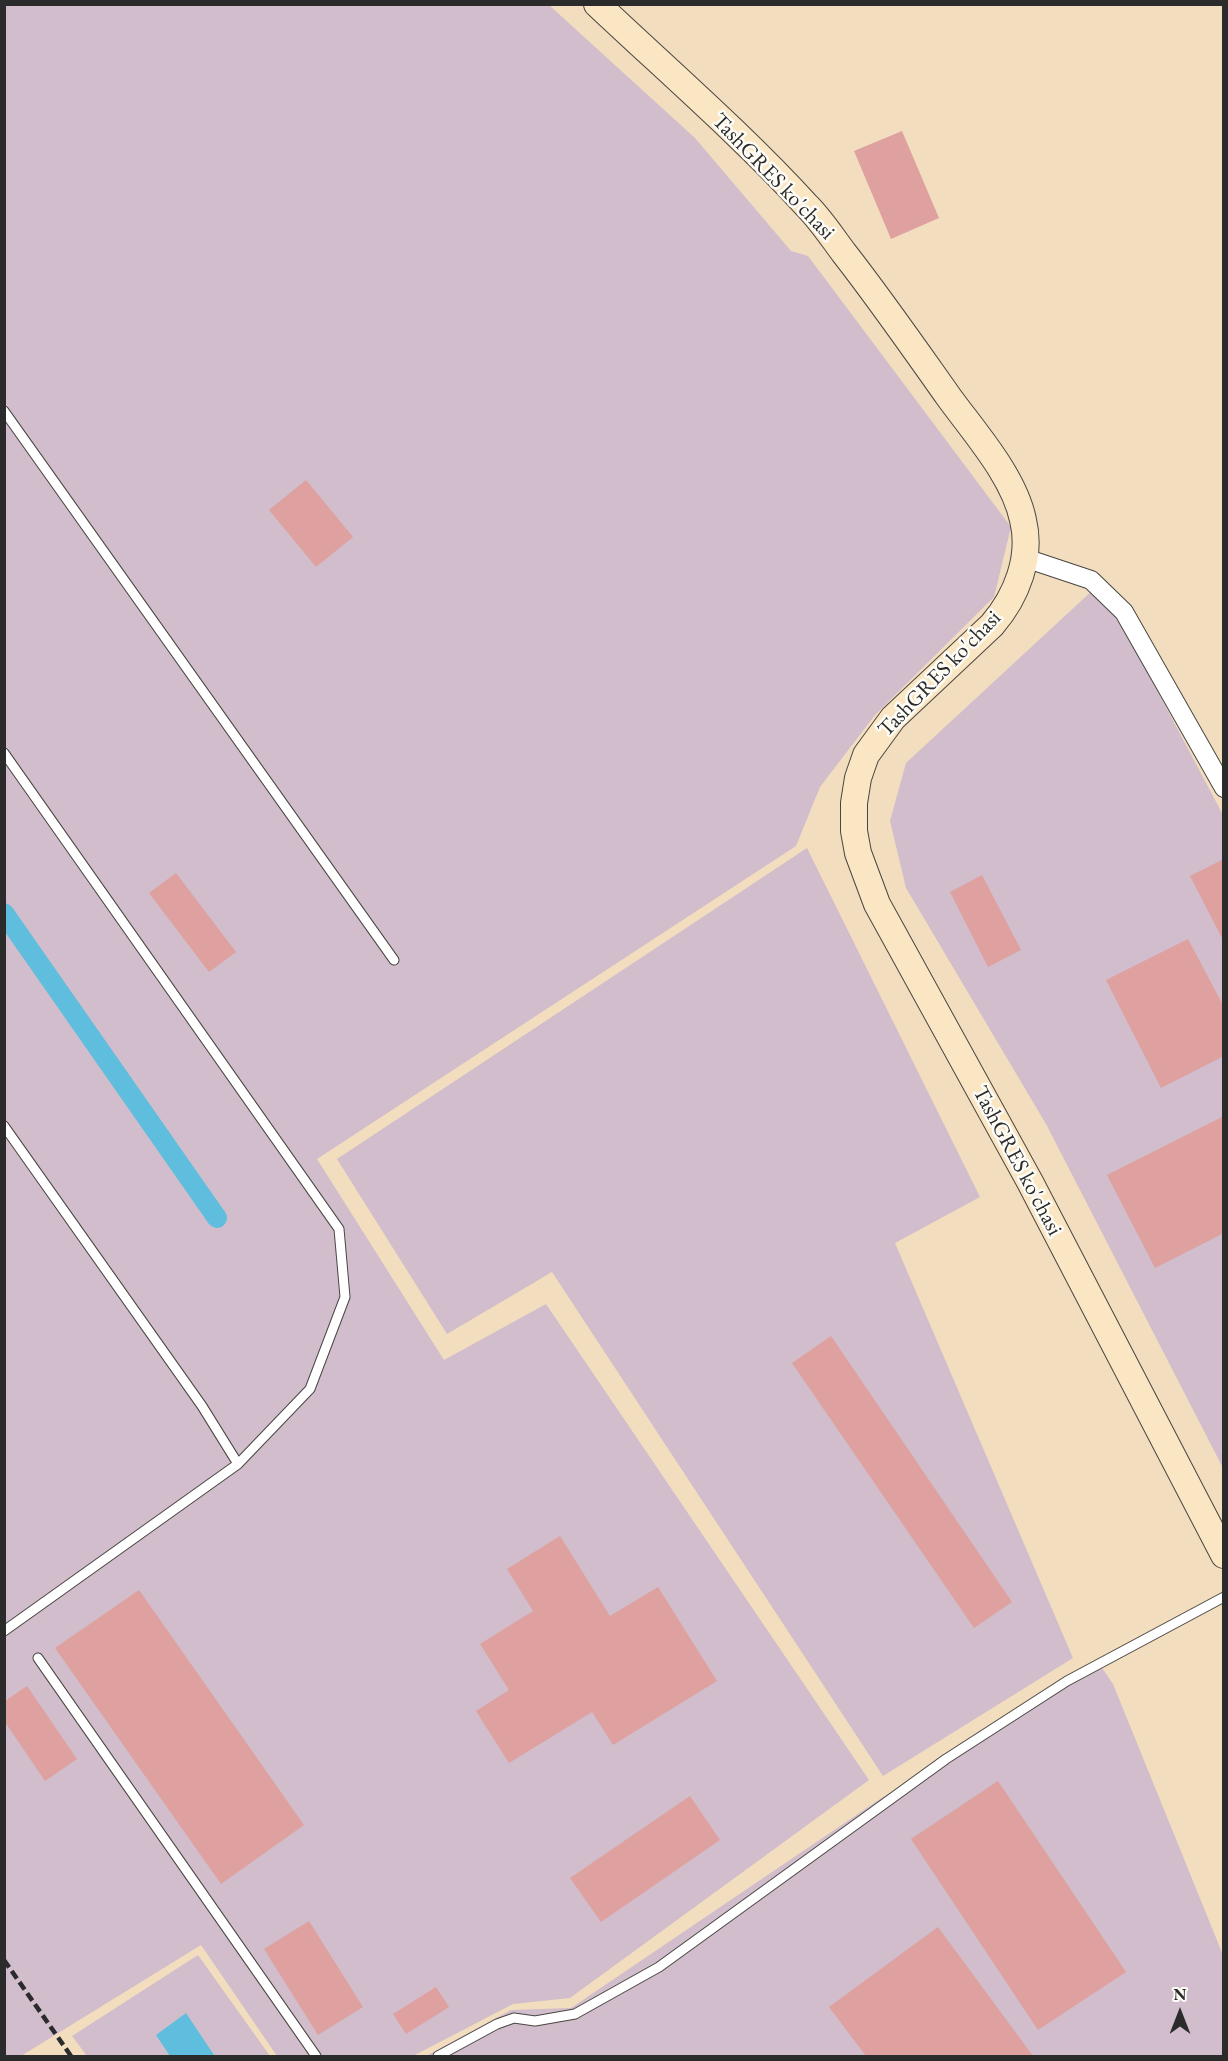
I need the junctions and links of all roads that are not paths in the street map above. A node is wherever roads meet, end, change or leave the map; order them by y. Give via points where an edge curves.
1 (597, 4) edge
2 (4, 411) edge
3 (1024, 558) junction
4 (4, 753) edge
5 (1224, 788) edge
6 (393, 960) dead end
7 (4, 1126) edge
8 (238, 1464) junction
9 (1224, 1555) edge
10 (1224, 1597) edge
11 (4, 1631) edge
12 (38, 1658) dead end
13 (316, 2056) edge
14 (438, 2056) edge

1 - 3 main road, TashGRES ko'chasi via 808,207 870,286 1011,486 1024,521
2 - 6 lane
3 - 5 street via 1091,580 1124,612
3 - 9 main road, TashGRES ko'chasi via 1015,590 999,618 892,718 866,755 854,803 858,853 877,904 1030,1182
4 - 8 lane via 339,1229 345,1297 310,1389
7 - 8 lane via 202,1406
8 - 11 lane
10 - 14 lane via 1067,1681 946,1759 660,1967 575,2014 535,2021 514,2018
12 - 13 lane

